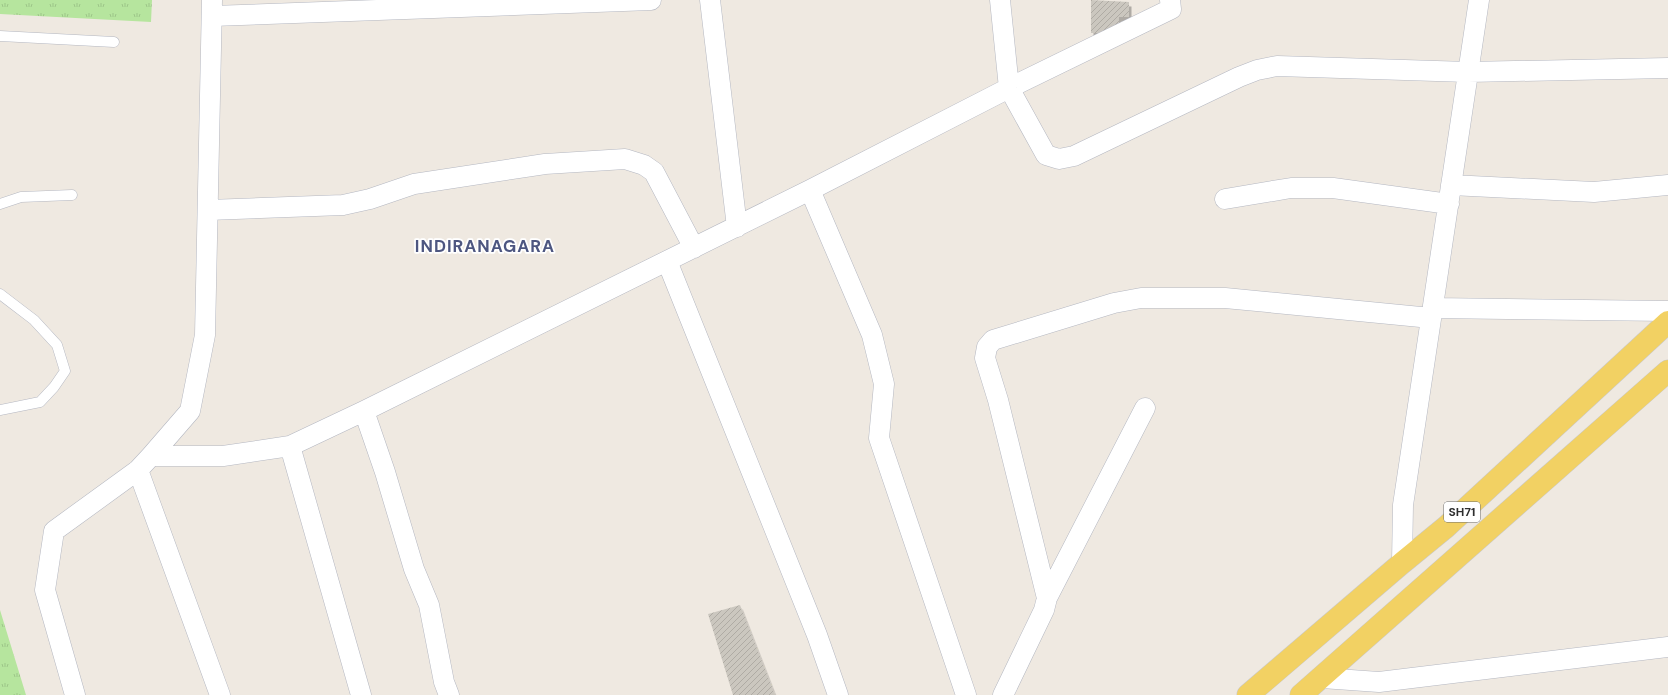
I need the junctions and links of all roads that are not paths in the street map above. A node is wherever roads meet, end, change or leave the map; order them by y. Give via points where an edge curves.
1 (651, 0) edge
2 (710, 0) edge
3 (1000, 0) edge
4 (1170, 0) edge
5 (1479, 0) edge
6 (212, 8) edge
7 (0, 36) edge
8 (114, 42) dead end
9 (1668, 68) edge
10 (1468, 72) junction
11 (1009, 88) junction
12 (1451, 185) junction
13 (1668, 186) edge
14 (810, 190) junction
15 (72, 195) dead end
16 (1226, 199) dead end
17 (0, 204) edge
18 (1449, 204) junction
19 (208, 210) junction
20 (736, 227) junction
21 (694, 248) junction
22 (667, 261) junction
23 (0, 294) edge
24 (1668, 311) edge
25 (1432, 313) junction
26 (1668, 322) edge
27 (1668, 371) edge
28 (1146, 408) dead end
29 (0, 410) edge
30 (364, 411) junction
31 (290, 446) junction
32 (144, 463) junction
33 (1402, 563) junction
34 (1426, 586) junction
35 (1047, 598) junction
36 (1668, 647) edge
37 (1322, 678) junction
38 (74, 695) edge
39 (220, 695) edge
40 (361, 695) edge
41 (449, 695) edge
42 (838, 695) edge
43 (966, 695) edge
44 (1003, 695) edge
45 (1248, 695) edge
46 (1301, 695) edge

1 - 6 street
2 - 20 street
3 - 11 street
4 - 11 street via 1171,9
5 - 10 street
6 - 19 street
7 - 8 lane
9 - 10 street
10 - 11 street via 1277,66 1257,70 1074,156 1059,159 1046,155
10 - 12 street
11 - 14 street
12 - 13 street via 1594,192
12 - 18 street
14 - 20 street
14 - 43 street via 872,335 884,384 879,438
15 - 17 lane via 21,197
16 - 18 street via 1290,188 1333,188
18 - 25 street
19 - 21 street via 343,205 414,184 443,179 545,164 625,159 644,165 654,172
19 - 32 street via 205,335 190,411
20 - 21 street
21 - 22 street
22 - 30 street
22 - 42 street
23 - 29 lane via 34,320 57,345 65,371 40,402
24 - 25 street
25 - 33 street via 1403,505
25 - 35 street via 1226,298 1141,298 1114,303 993,340 987,347 985,358 998,400
26 - 33 main road, SH71 via 1446,527
27 - 34 main road, SH71
28 - 35 street
30 - 31 street
30 - 41 street via 414,570 429,605 444,682
31 - 32 street via 222,456
31 - 40 street
32 - 38 street via 54,531 45,590
32 - 39 street
33 - 34 main road
33 - 45 main road, SH71
34 - 37 main road, SH71
35 - 44 street via 1044,610
36 - 37 street via 1379,682
37 - 46 main road, SH71

